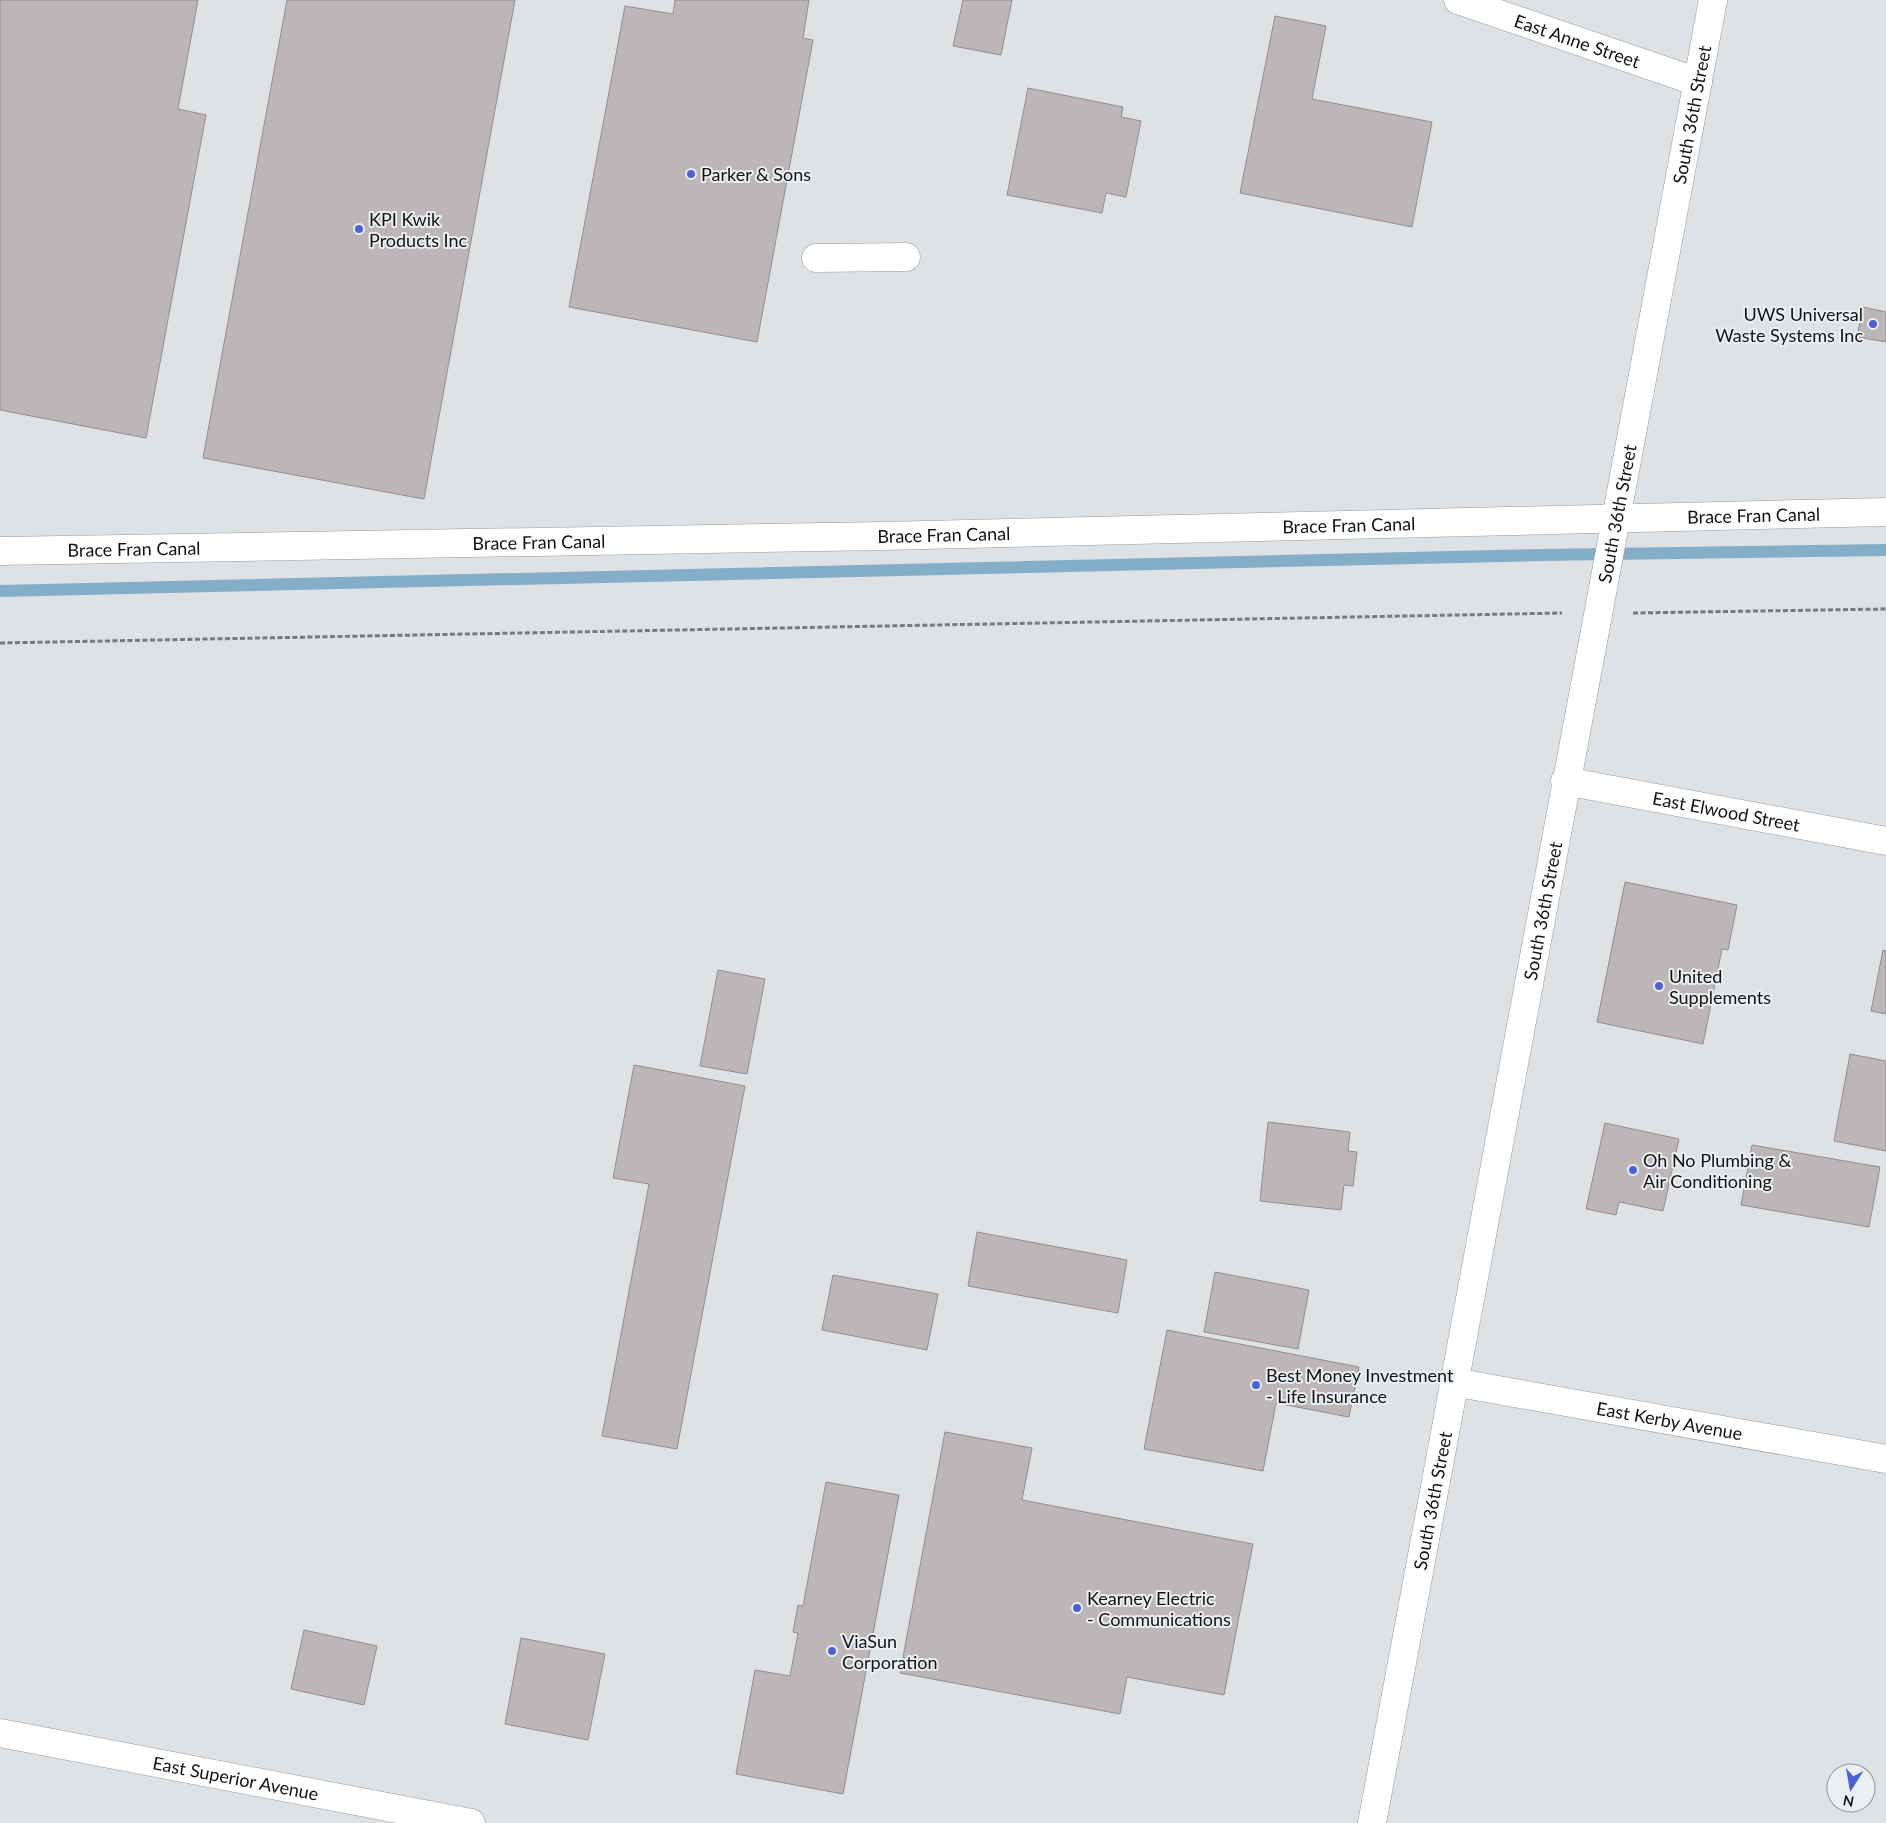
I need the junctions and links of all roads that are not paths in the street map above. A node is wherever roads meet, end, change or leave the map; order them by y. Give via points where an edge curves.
1 (1458, 0) edge
2 (1713, 0) edge
3 (1698, 82) junction
4 (906, 257) dead end
5 (816, 258) dead end
6 (1886, 512) edge
7 (1617, 521) junction
8 (0, 551) edge
9 (1565, 781) junction
10 (1886, 841) edge
11 (1454, 1382) junction
12 (1886, 1459) edge
13 (0, 1733) edge
14 (470, 1823) edge
15 (1372, 1823) edge

1 - 3 street, East Anne Street
2 - 3 street, South 36th Street
3 - 7 street, South 36th Street
4 - 5 street
6 - 7 street, Brace Fran Canal
7 - 8 street, Brace Fran Canal
7 - 9 street, South 36th Street
9 - 10 street, East Elwood Street
9 - 11 street, South 36th Street
11 - 12 street, East Kerby Avenue
11 - 15 street, South 36th Street
13 - 14 street, East Superior Avenue

